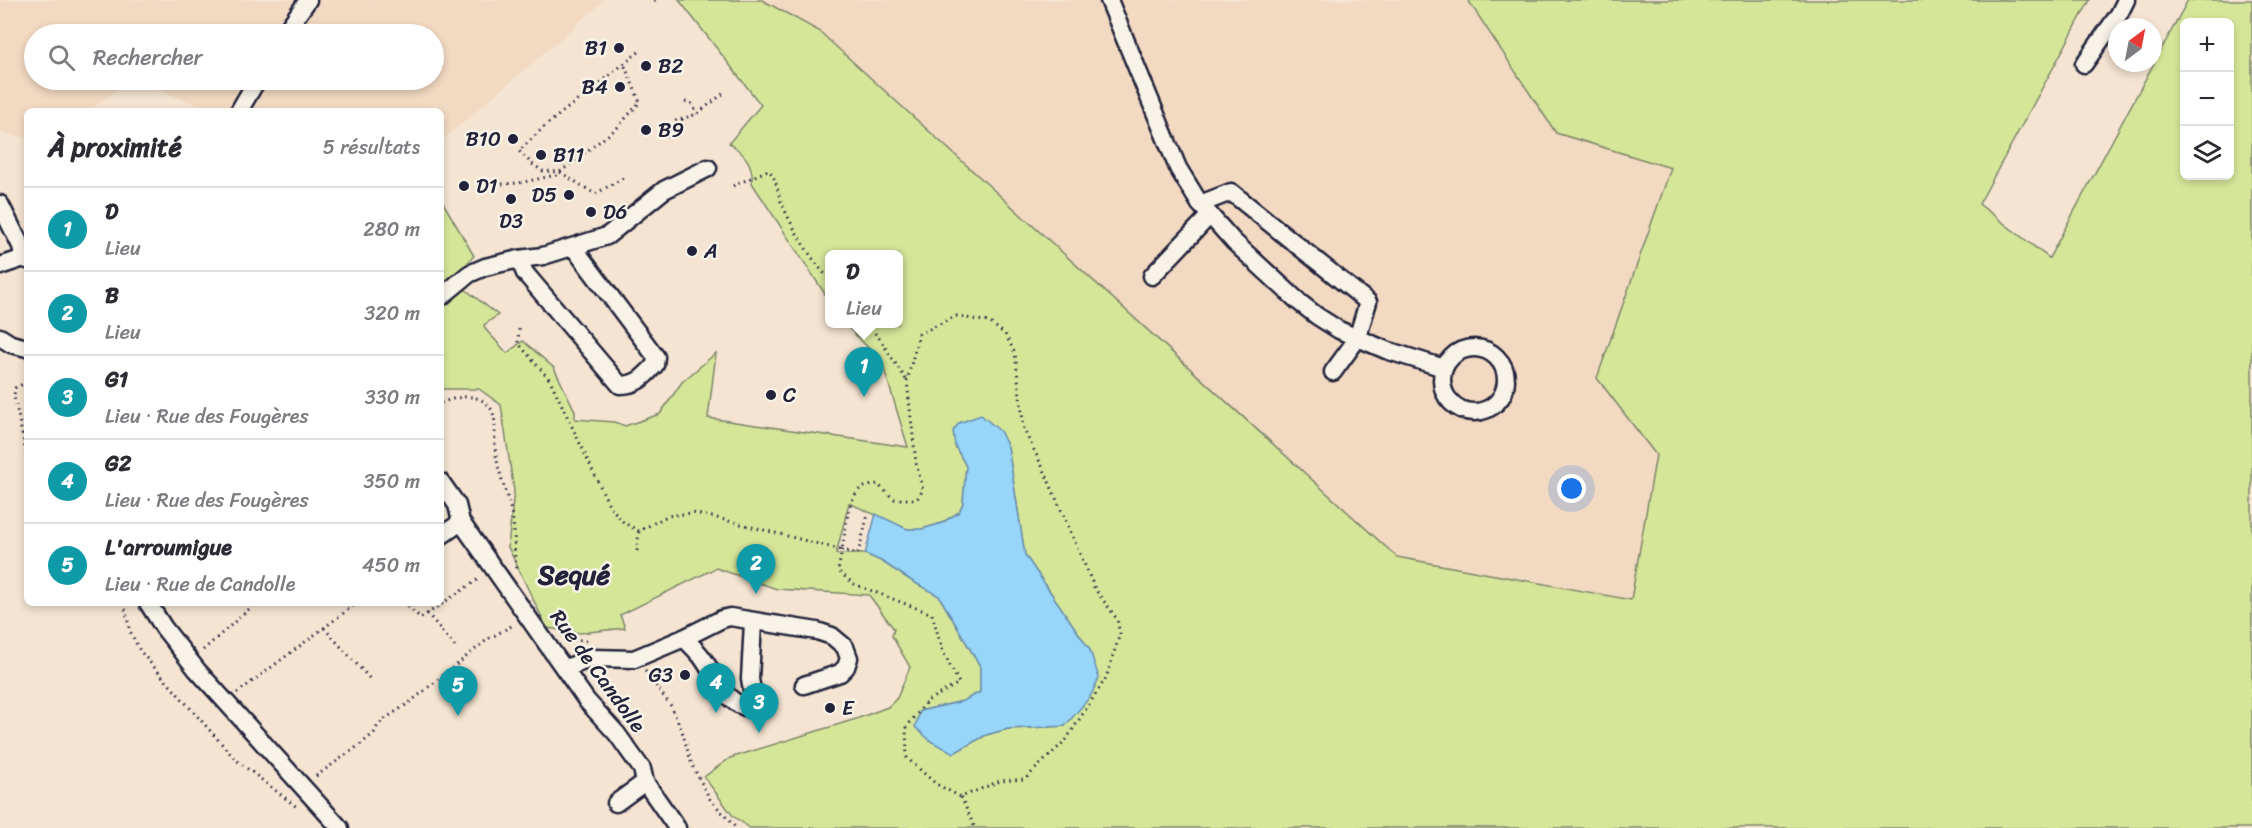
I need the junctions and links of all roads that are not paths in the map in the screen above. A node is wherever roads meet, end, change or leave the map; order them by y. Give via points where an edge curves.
1 (308, 0) edge
2 (1109, 0) edge
3 (2126, 0) edge
4 (291, 24) edge
5 (2084, 64) dead end
6 (251, 90) edge
7 (241, 108) edge
8 (708, 168) dead end
9 (0, 204) edge
10 (1205, 210) junction
11 (574, 248) junction
12 (24, 254) edge
13 (519, 259) junction
14 (24, 260) edge
15 (0, 266) edge
16 (1152, 276) dead end
17 (444, 295) edge
18 (0, 337) edge
19 (1357, 339) junction
20 (24, 347) edge
21 (1444, 368) dead end
22 (1333, 372) dead end
23 (444, 486) edge
24 (461, 522) junction
25 (444, 534) edge
26 (150, 606) edge
27 (753, 622) junction
28 (684, 638) junction
29 (566, 668) junction
30 (804, 685) dead end
31 (645, 782) junction
32 (616, 803) dead end
33 (673, 827) edge
34 (340, 828) edge

1 - 4 street
2 - 10 street via 1178,168
3 - 5 street
6 - 7 street
8 - 11 street via 664,190 607,236
9 - 12 street
10 - 16 street
10 - 19 street via 1299,302
10 - 19 street via 1232,192 1368,302
11 - 13 street
11 - 13 street via 656,357 655,365 631,385 620,385 525,273
13 - 17 street via 469,274
14 - 15 street
18 - 20 street
19 - 21 street
19 - 22 street
23 - 24 street, Rue de Candolle via 457,505
24 - 25 street
24 - 29 street, Rue de Candolle
26 - 34 street via 197,670
27 - 28 street via 722,619
27 - 28 street via 753,696 745,707 725,692
27 - 30 street via 817,631 832,636 845,647 849,658 840,673
28 - 29 street via 634,659 592,658
29 - 31 street, Rue de Candolle via 642,770
31 - 32 street
31 - 33 street, Rue de Candolle

